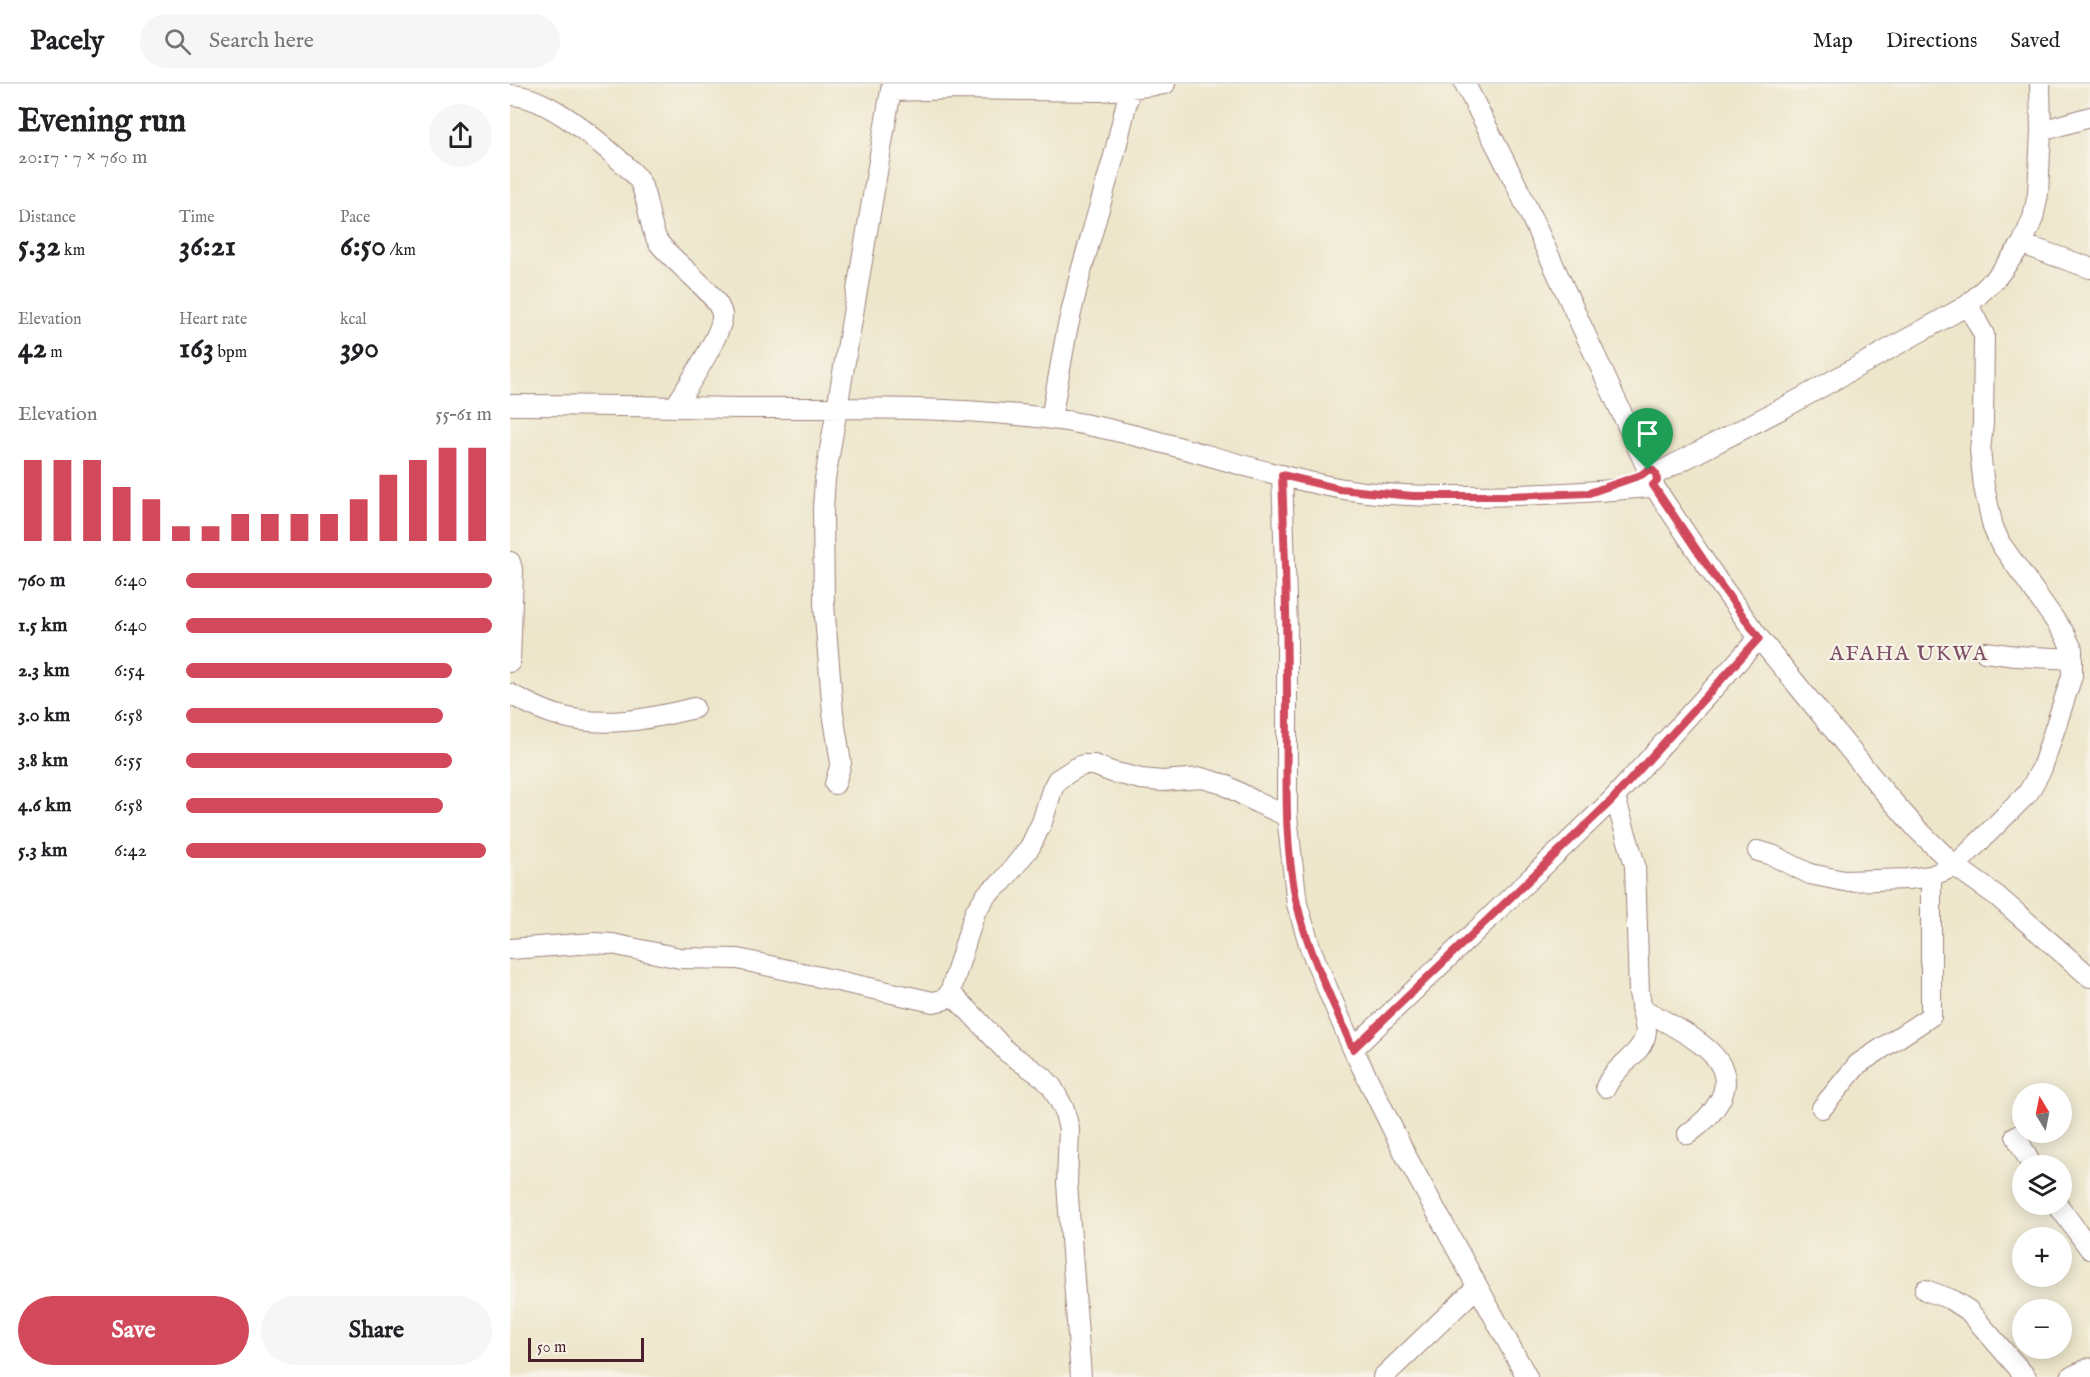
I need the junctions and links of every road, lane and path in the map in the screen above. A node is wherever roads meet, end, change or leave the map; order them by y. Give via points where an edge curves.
1 (1165, 84) edge
2 (1465, 84) edge
3 (2040, 84) edge
4 (1130, 87) edge
5 (892, 88) edge
6 (510, 95) edge
7 (2090, 117) edge
8 (2041, 131) junction
9 (2022, 244) junction
10 (2090, 268) edge
11 (1968, 305) junction
12 (510, 405) edge
13 (675, 407) junction
14 (838, 408) junction
15 (1051, 419) junction
16 (1282, 475) junction
17 (1650, 478) junction
18 (510, 562) edge
19 (1759, 638) junction
20 (1984, 652) dead end
21 (2072, 659) junction
22 (510, 662) edge
23 (510, 694) edge
24 (694, 708) dead end
25 (835, 784) dead end
26 (1615, 796) junction
27 (1287, 816) junction
28 (1758, 851) dead end
29 (1955, 866) junction
30 (1930, 876) junction
31 (510, 949) edge
32 (2090, 976) edge
33 (950, 993) junction
34 (1641, 1008) junction
35 (1353, 1049) junction
36 (1606, 1086) dead end
37 (1822, 1108) dead end
38 (1688, 1134) dead end
39 (2065, 1215) edge
40 (2090, 1249) edge
41 (1478, 1287) junction
42 (1925, 1290) dead end
43 (2090, 1368) edge
44 (1081, 1377) edge
45 (1383, 1377) edge
46 (1527, 1377) edge
47 (2026, 1377) edge
48 (2071, 1377) edge

1 - 4 street
2 - 17 street via 1516,184
3 - 8 street
4 - 5 street
4 - 15 street via 1072,308
5 - 14 street
6 - 13 street via 521,96 566,117 630,170 644,191 657,241 709,293 722,312 717,335
7 - 8 street
8 - 9 street via 2038,194
9 - 10 street
9 - 11 street via 1997,277
11 - 17 street
11 - 21 street via 1984,335 1980,450 1993,527 2000,543 2064,633
12 - 13 street
13 - 14 street
14 - 15 street via 994,412
14 - 25 street via 824,508 824,604 841,763
15 - 16 street via 1168,443
16 - 17 street via 1340,489 1413,496 1589,493
16 - 27 street
17 - 19 street
18 - 22 street
19 - 26 street
19 - 29 street via 1881,788
20 - 21 street
21 - 29 street via 2072,676 2063,708 2042,768 2028,793
23 - 24 street via 558,716 586,720 646,720
26 - 34 street via 1635,865
26 - 35 street
27 - 33 street via 1223,784 1202,778 1162,781 1094,765 1074,768 1052,790 1030,847 975,912
27 - 35 street via 1297,904 1311,950
28 - 30 street via 1828,878 1886,881
29 - 30 street
29 - 32 street via 1997,896
30 - 37 street via 1931,1017 1858,1064
31 - 33 street via 612,944 680,958 738,959 933,1002
33 - 44 street via 1007,1052 1043,1077 1064,1109 1069,1129 1067,1183
34 - 36 street via 1644,1042
34 - 38 street via 1700,1044 1718,1059 1721,1067 1725,1085 1719,1102 1704,1123
35 - 41 street
39 - 40 street
41 - 45 street
41 - 46 street
42 - 47 street via 1968,1310
43 - 48 street

